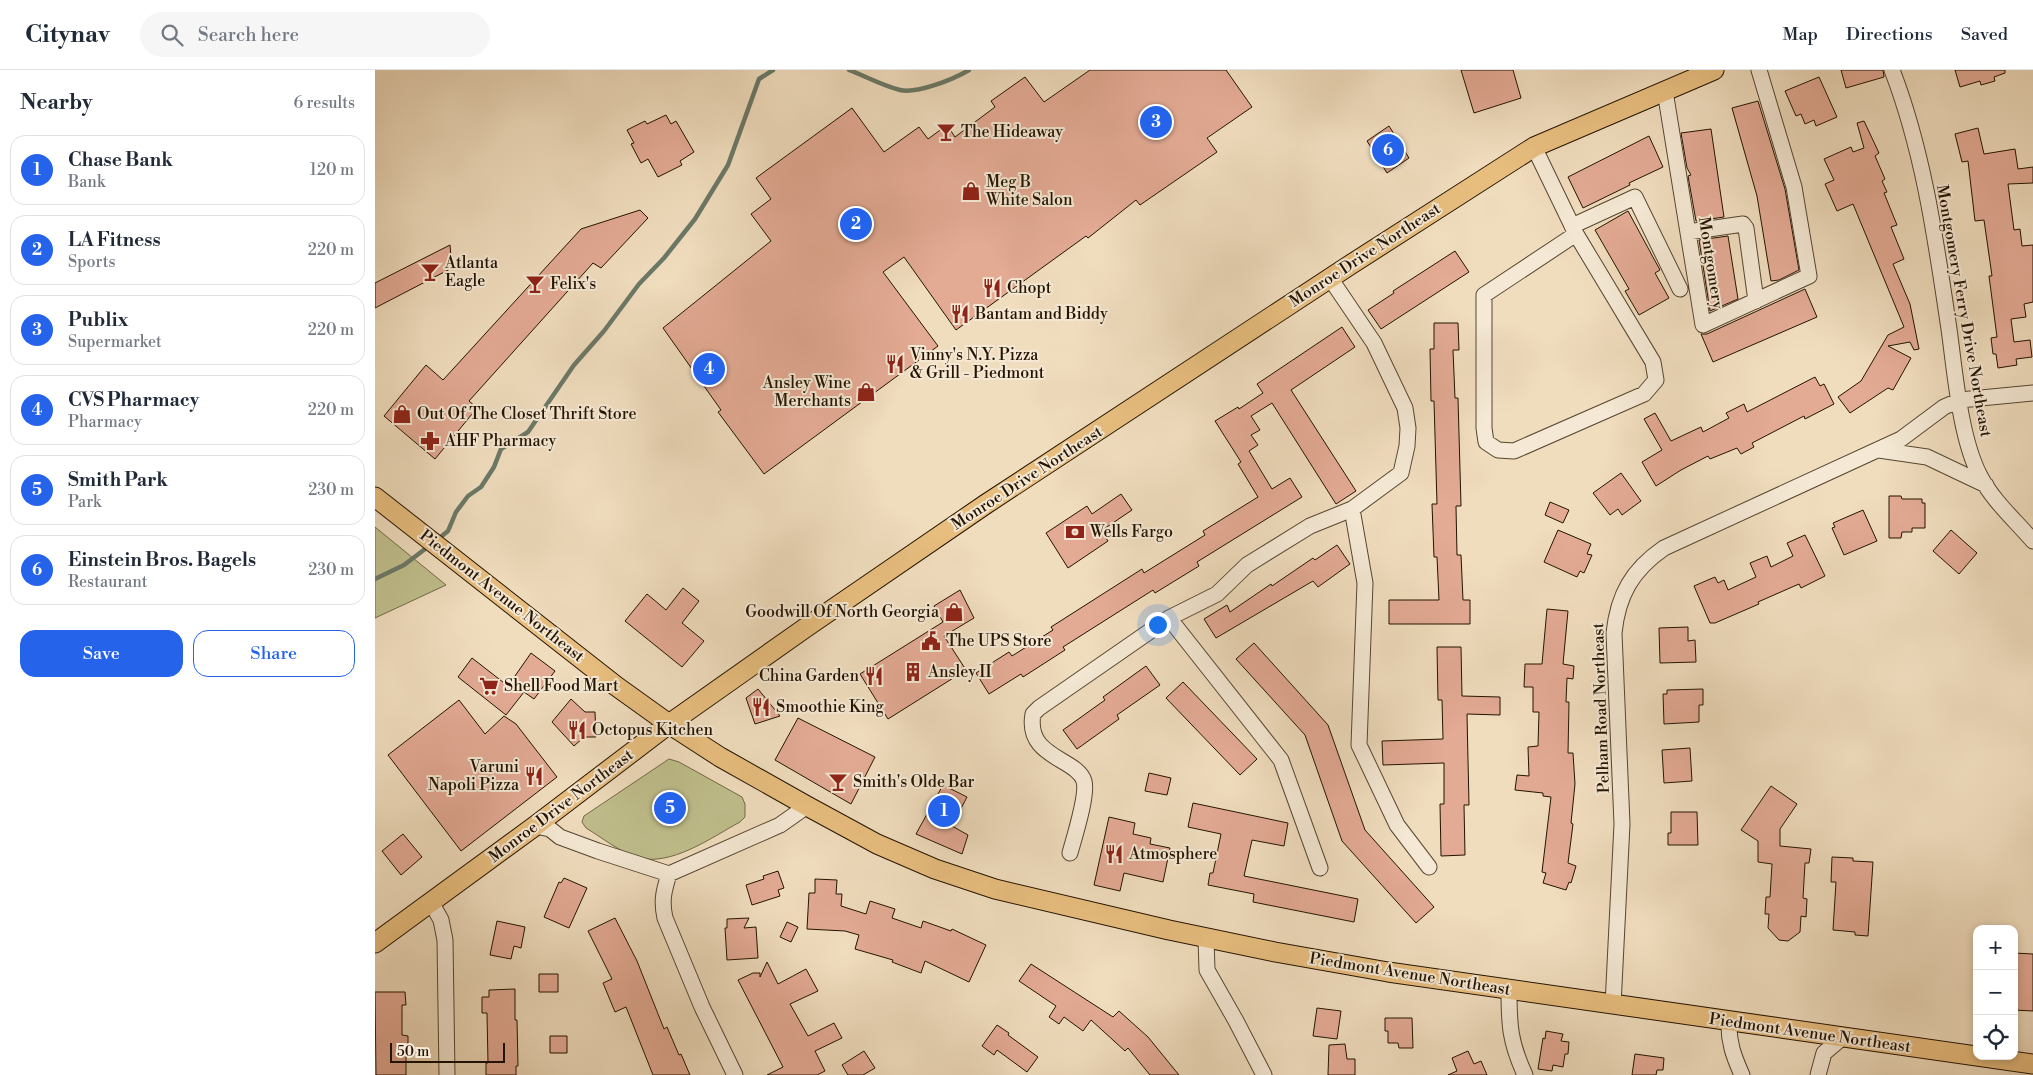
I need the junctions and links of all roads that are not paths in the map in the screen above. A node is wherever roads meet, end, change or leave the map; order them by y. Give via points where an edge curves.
1 (1714, 70) edge
2 (1759, 70) edge
3 (1892, 70) edge
4 (1665, 91) junction
5 (1534, 147) junction
6 (1574, 230) junction
7 (1688, 232) junction
8 (1330, 278) junction
9 (1680, 289) dead end
10 (1756, 301) junction
11 (2033, 393) edge
12 (1960, 400) junction
13 (1879, 450) junction
14 (1986, 485) junction
15 (375, 497) edge
16 (1352, 509) junction
17 (2033, 541) edge
18 (1169, 618) junction
19 (669, 724) junction
20 (807, 806) junction
21 (535, 826) junction
22 (1070, 853) dead end
23 (1429, 867) dead end
24 (1320, 868) dead end
25 (669, 874) junction
26 (431, 902) junction
27 (1206, 938) junction
28 (375, 943) edge
29 (1509, 990) junction
30 (1613, 1005) junction
31 (1729, 1021) junction
32 (1843, 1038) junction
33 (2033, 1064) edge
34 (447, 1075) edge
35 (735, 1075) edge
36 (1264, 1075) edge
37 (1525, 1075) edge
38 (1742, 1075) edge
39 (1818, 1075) edge

1 - 4 main road, Monroe Drive Northeast
2 - 10 street, Montgomery via 1794,187 1809,276
3 - 12 street, Montgomery Ferry Drive Northeast via 1922,171 1936,240
4 - 5 main road, Monroe Drive Northeast
4 - 7 street, Montgomery
5 - 6 street
5 - 8 main road, Monroe Drive Northeast
6 - 6 street via 1653,362 1656,380 1644,394 1514,451 1498,450 1486,442 1484,428 1484,295
6 - 9 street via 1635,197
7 - 10 street via 1743,224
7 - 10 street, Montgomery via 1703,325
8 - 16 street via 1374,343 1405,408 1408,428 1401,473
8 - 19 main road, Monroe Drive Northeast via 931,541
11 - 12 street
12 - 13 street, Pelham Road Northeast
12 - 14 street, Montgomery Ferry Drive Northeast via 1971,457
13 - 14 street via 1927,457
13 - 30 street, Pelham Road Northeast via 1664,548 1640,568 1623,593 1614,633 1622,824
14 - 17 street, Montgomery Ferry Drive Northeast
15 - 19 main road, Piedmont Avenue Northeast
16 - 18 street via 1310,526 1247,565 1217,594
16 - 23 street via 1365,583 1359,745 1397,825
18 - 22 street via 1033,714 1033,731 1039,741 1051,755 1080,774 1084,781
18 - 24 street via 1281,760
19 - 20 main road, Piedmont Avenue Northeast
19 - 21 main road, Monroe Drive Northeast
20 - 25 street via 781,825
20 - 27 main road, Piedmont Avenue Northeast via 877,844 935,869 995,889
21 - 25 street via 550,829 560,837 597,851
21 - 26 main road, Monroe Drive Northeast
25 - 35 street via 663,895 665,918
26 - 28 main road, Monroe Drive Northeast
26 - 34 street via 441,920 445,940
27 - 29 main road, Piedmont Avenue Northeast via 1387,972
27 - 36 street via 1207,970
29 - 30 main road, Piedmont Avenue Northeast
29 - 37 street via 1508,1023 1515,1053
30 - 31 main road, Piedmont Avenue Northeast
31 - 32 main road, Piedmont Avenue Northeast
31 - 38 street via 1731,1050
32 - 33 main road, Piedmont Avenue Northeast
32 - 39 street via 1824,1053

